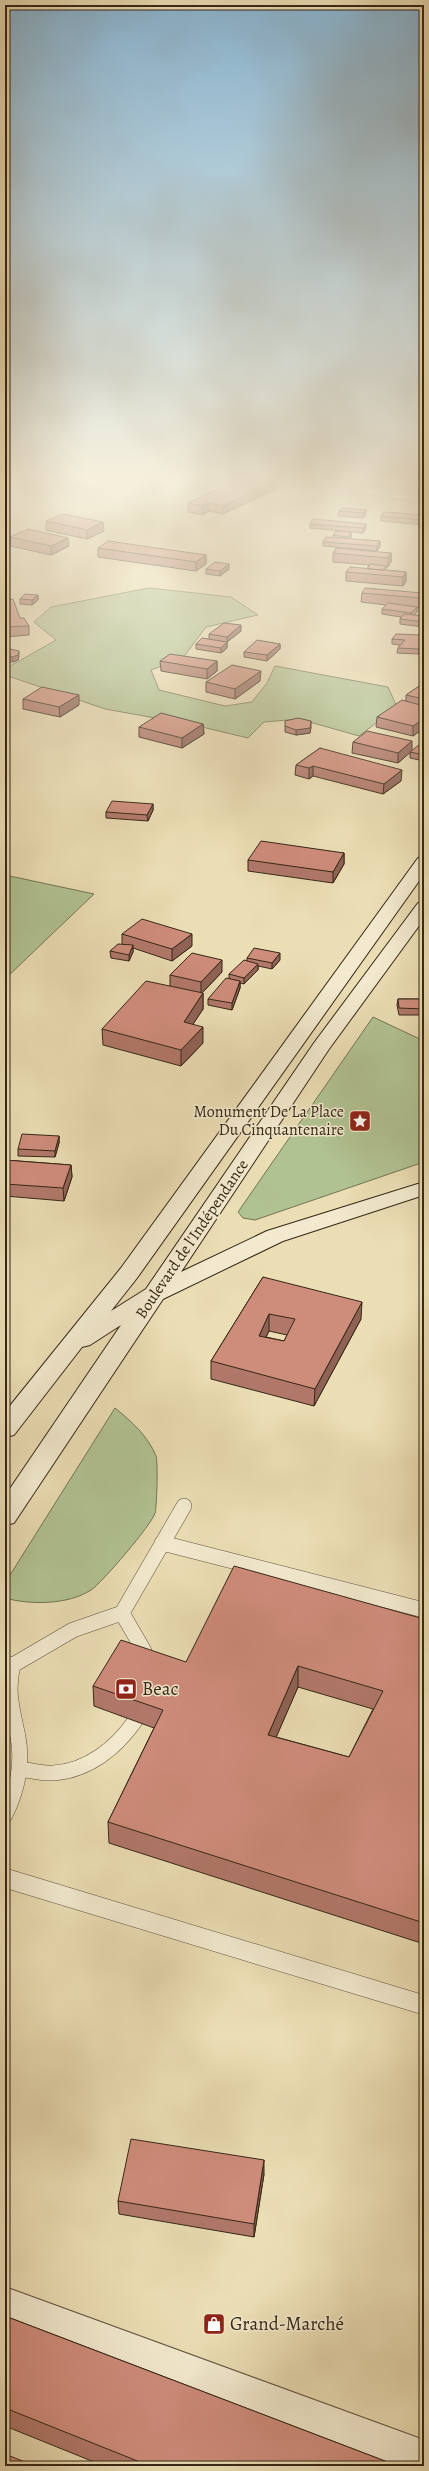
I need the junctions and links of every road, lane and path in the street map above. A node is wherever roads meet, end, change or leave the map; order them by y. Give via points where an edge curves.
1 (424, 862) edge
2 (424, 907) edge
3 (424, 1188) edge
4 (156, 1293) junction
5 (65, 1351) junction
6 (5, 1429) edge
7 (184, 1506) dead end
8 (5, 1516) edge
9 (162, 1543) junction
10 (424, 1610) edge
11 (122, 1613) junction
12 (9, 1664) edge
13 (141, 1668) edge
14 (135, 1721) dead end
15 (19, 1769) junction
16 (5, 1815) edge
17 (5, 1878) edge
18 (424, 2005) edge
19 (5, 2306) edge
20 (424, 2460) edge

1 - 5 main road, Boulevard de l'Indépendance via 129,1273
2 - 4 main road, Boulevard de l'Indépendance via 321,1046
3 - 4 main road via 275,1236
4 - 5 main road
4 - 8 main road, Boulevard de l'Indépendance
5 - 6 main road, Boulevard de l'Indépendance
7 - 9 lane
9 - 10 lane
9 - 11 lane
11 - 12 lane via 73,1630
11 - 13 lane via 144,1651
12 - 15 lane via 7,1683 18,1739
14 - 15 lane via 124,1738 95,1761 53,1773
15 - 16 lane via 15,1795
17 - 18 lane
19 - 20 main road

